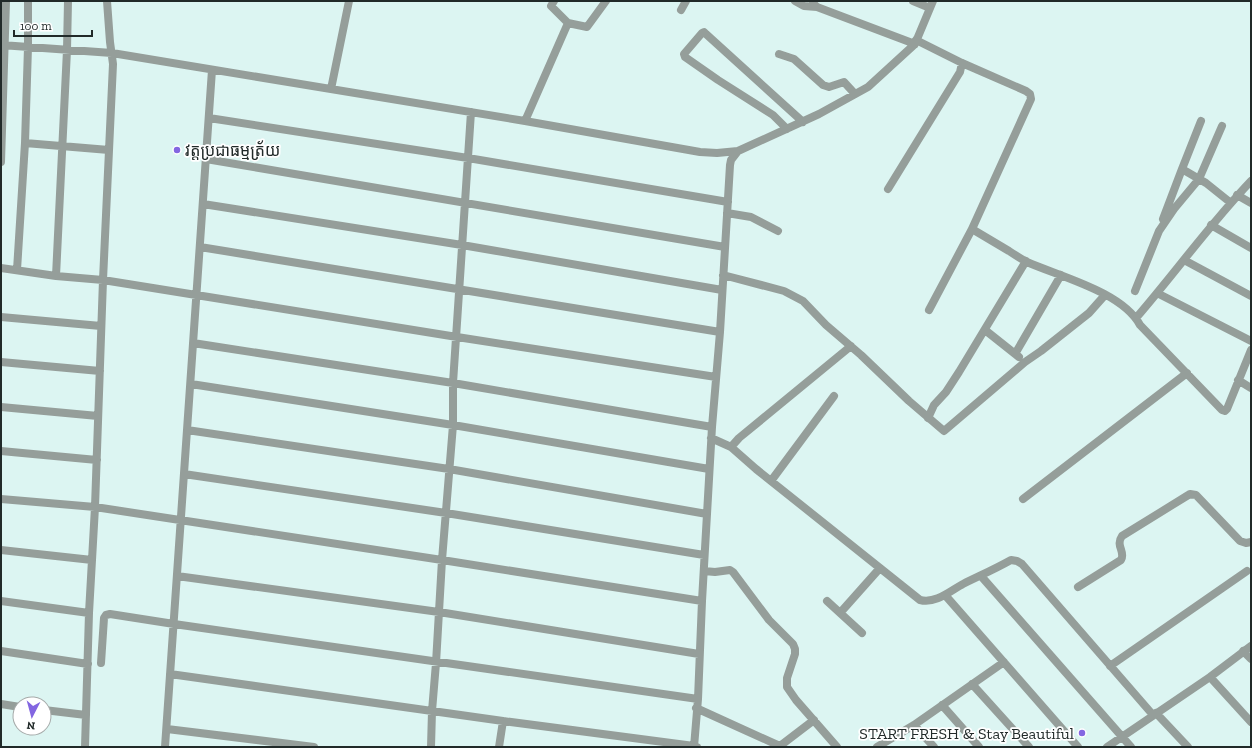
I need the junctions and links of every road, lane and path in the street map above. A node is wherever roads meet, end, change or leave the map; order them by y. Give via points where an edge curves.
1 (6, 1) edge
2 (28, 1) edge
3 (68, 1) edge
4 (107, 1) edge
5 (349, 1) edge
6 (554, 1) edge
7 (606, 1) edge
8 (686, 1) edge
9 (796, 1) edge
10 (913, 1) edge
11 (815, 4) edge
12 (932, 5) edge
13 (681, 10) dead end
14 (568, 23) junction
15 (915, 42) junction
16 (3, 45) edge
17 (28, 47) junction
18 (67, 50) junction
19 (112, 53) junction
20 (778, 54) dead end
21 (962, 63) junction
22 (212, 70) junction
23 (332, 89) junction
24 (855, 94) junction
25 (471, 112) junction
26 (209, 118) junction
27 (525, 121) junction
28 (1201, 121) dead end
29 (803, 122) junction
30 (1222, 126) dead end
31 (787, 129) junction
32 (24, 143) junction
33 (62, 146) junction
34 (109, 150) junction
35 (738, 151) junction
36 (468, 158) junction
37 (206, 159) junction
38 (1, 162) edge
39 (1182, 169) junction
40 (1199, 179) junction
41 (1251, 181) edge
42 (888, 189) dead end
43 (1237, 195) junction
44 (728, 202) junction
45 (1231, 202) junction
46 (465, 203) junction
47 (1251, 203) edge
48 (203, 204) junction
49 (727, 213) junction
50 (1211, 225) junction
51 (972, 229) junction
52 (778, 231) dead end
53 (1159, 231) junction
54 (462, 245) junction
55 (200, 247) junction
56 (725, 248) junction
57 (1251, 248) edge
58 (1184, 260) junction
59 (1026, 261) junction
60 (1, 268) edge
61 (18, 270) junction
62 (723, 275) junction
63 (1061, 275) junction
64 (56, 276) junction
65 (102, 280) junction
66 (460, 289) junction
67 (722, 290) junction
68 (1135, 291) dead end
69 (1158, 293) junction
70 (197, 295) junction
71 (1105, 295) junction
72 (1251, 296) edge
73 (929, 310) dead end
74 (1, 317) edge
75 (1136, 318) junction
76 (101, 326) junction
77 (985, 330) junction
78 (720, 332) junction
79 (457, 337) junction
80 (1251, 341) edge
81 (193, 343) junction
82 (851, 346) junction
83 (1251, 350) edge
84 (1016, 354) junction
85 (1, 362) edge
86 (1025, 362) junction
87 (100, 371) junction
88 (1187, 373) junction
89 (716, 377) junction
90 (1238, 380) junction
91 (453, 383) junction
92 (190, 384) junction
93 (1251, 388) edge
94 (834, 396) dead end
95 (1, 407) edge
96 (98, 416) junction
97 (928, 418) junction
98 (453, 425) junction
99 (712, 427) junction
100 (187, 430) junction
101 (711, 438) junction
102 (731, 447) junction
103 (1, 451) edge
104 (97, 460) junction
105 (449, 469) junction
106 (709, 470) junction
107 (184, 474) junction
108 (771, 481) junction
109 (1, 499) edge
110 (1023, 499) dead end
111 (95, 507) junction
112 (446, 513) junction
113 (707, 514) junction
114 (181, 520) junction
115 (1251, 542) edge
116 (1, 550) edge
117 (704, 555) junction
118 (92, 560) junction
119 (442, 560) junction
120 (880, 568) junction
121 (1246, 570) dead end
122 (704, 572) junction
123 (177, 576) junction
124 (981, 576) junction
125 (1078, 588) dead end
126 (945, 595) junction
127 (1, 601) edge
128 (702, 601) junction
129 (827, 601) dead end
130 (439, 612) junction
131 (89, 613) junction
132 (840, 613) junction
133 (174, 624) junction
134 (862, 633) dead end
135 (1251, 646) edge
136 (1, 651) edge
137 (1243, 651) junction
138 (699, 654) junction
139 (1251, 659) edge
140 (1004, 662) junction
141 (101, 663) dead end
142 (436, 663) junction
143 (88, 664) junction
144 (1110, 666) junction
145 (170, 674) junction
146 (1210, 677) junction
147 (972, 684) junction
148 (698, 699) junction
149 (1, 704) edge
150 (942, 705) junction
151 (12, 706) edge
152 (696, 708) junction
153 (52, 711) edge
154 (432, 711) junction
155 (1155, 714) junction
156 (86, 715) junction
157 (814, 720) junction
158 (503, 721) junction
159 (1251, 722) edge
160 (914, 725) junction
161 (166, 729) junction
162 (1122, 737) junction
163 (881, 746) edge
164 (85, 747) edge
165 (165, 747) edge
166 (314, 747) edge
167 (431, 747) edge
168 (499, 747) edge
169 (695, 747) edge
170 (781, 747) edge
171 (837, 747) edge
172 (934, 747) edge
173 (979, 747) edge
174 (1029, 747) edge
175 (1078, 747) edge
176 (1107, 747) edge
177 (1131, 747) edge
178 (1188, 747) edge

1 - 16 street
2 - 17 street
3 - 18 street
4 - 19 street
5 - 23 street
6 - 14 street via 551,6
7 - 14 street via 587,27
8 - 13 street
9 - 11 street via 804,6
10 - 12 street
11 - 15 street
12 - 15 street
14 - 27 street
15 - 21 street
15 - 24 street via 868,87
16 - 17 street
16 - 38 street
17 - 18 street
17 - 32 street
18 - 19 street
18 - 33 street
19 - 22 street
19 - 34 street
20 - 24 street via 794,59 823,85 829,87 846,82
21 - 42 street via 960,72
21 - 51 street via 1026,91 1032,99
22 - 23 street
22 - 26 street
23 - 25 street
24 - 29 street
25 - 27 street
25 - 36 street
26 - 36 street
26 - 37 street
27 - 35 street via 700,152
28 - 39 street
29 - 31 street
29 - 31 street via 704,32 702,33 684,54 685,57 774,115
30 - 40 street
31 - 35 street
32 - 33 street
32 - 61 street
33 - 34 street
33 - 64 street
34 - 65 street
35 - 44 street via 730,165
36 - 44 street
36 - 46 street
37 - 46 street
37 - 48 street
39 - 40 street
39 - 53 street
40 - 45 street
40 - 53 street via 1174,208
41 - 43 street
43 - 45 street
43 - 47 street
44 - 49 street
45 - 50 street
46 - 54 street
46 - 56 street
48 - 54 street
48 - 55 street
49 - 52 street via 750,217
49 - 56 street
50 - 57 street
50 - 58 street
51 - 59 street
51 - 73 street
53 - 68 street
54 - 66 street
54 - 67 street
55 - 66 street
55 - 70 street
56 - 62 street
58 - 69 street
58 - 72 street
59 - 63 street
59 - 77 street
60 - 61 street
61 - 64 street
62 - 67 street
62 - 82 street via 784,291 799,298
63 - 71 street
63 - 84 street
64 - 65 street
65 - 70 street
65 - 76 street
66 - 78 street
66 - 79 street
67 - 78 street
69 - 75 street
69 - 80 street
70 - 79 street
70 - 81 street
71 - 75 street
71 - 86 street via 1093,310
74 - 76 street
75 - 88 street
76 - 87 street
77 - 84 street
77 - 97 street via 946,392 934,405
78 - 89 street
79 - 89 street
79 - 91 street
81 - 91 street
81 - 92 street
82 - 97 street
82 - 102 street
83 - 90 street
84 - 86 street
85 - 87 street
86 - 97 street via 944,431
87 - 96 street
88 - 90 street via 1225,411
88 - 110 street
89 - 99 street
90 - 93 street
91 - 98 street
91 - 99 street
92 - 98 street
92 - 100 street
94 - 108 street
95 - 96 street
96 - 104 street
98 - 105 street
98 - 106 street
99 - 101 street
100 - 105 street
100 - 107 street
101 - 102 street
101 - 106 street
102 - 108 street
103 - 104 street
104 - 111 street
105 - 112 street
105 - 113 street
106 - 113 street
107 - 112 street
107 - 114 street
108 - 120 street
109 - 111 street
111 - 114 street
111 - 118 street
112 - 117 street
112 - 119 street
113 - 117 street
114 - 119 street
114 - 123 street
115 - 125 street via 1240,541 1196,495 1190,494 1122,536 1119,540 1123,555 1121,560
116 - 118 street
117 - 122 street
118 - 131 street
119 - 128 street
119 - 130 street
120 - 126 street via 920,600 931,600
120 - 132 street
121 - 144 street
122 - 128 street
122 - 157 street via 733,572 769,620 793,644 795,654 787,678 787,687
123 - 130 street
123 - 133 street
124 - 126 street
124 - 144 street via 1011,560 1022,564
124 - 162 street
126 - 140 street
127 - 131 street
128 - 138 street
129 - 132 street
130 - 138 street
130 - 142 street
131 - 143 street
132 - 134 street
133 - 141 street via 106,615
133 - 142 street
133 - 145 street
135 - 137 street
136 - 143 street
137 - 139 street
137 - 146 street
138 - 148 street
140 - 147 street
140 - 175 street
142 - 148 street
142 - 154 street
143 - 156 street
144 - 155 street
145 - 154 street
145 - 161 street
146 - 155 street
146 - 159 street
147 - 150 street
147 - 174 street
148 - 152 street
149 - 151 street
150 - 160 street
150 - 173 street
152 - 169 street
152 - 170 street
153 - 156 street
154 - 158 street
154 - 167 street
155 - 162 street
155 - 178 street
156 - 164 street
157 - 170 street
157 - 171 street
158 - 168 street
158 - 169 street
160 - 163 street
160 - 172 street
161 - 165 street
161 - 166 street
162 - 176 street
162 - 177 street

